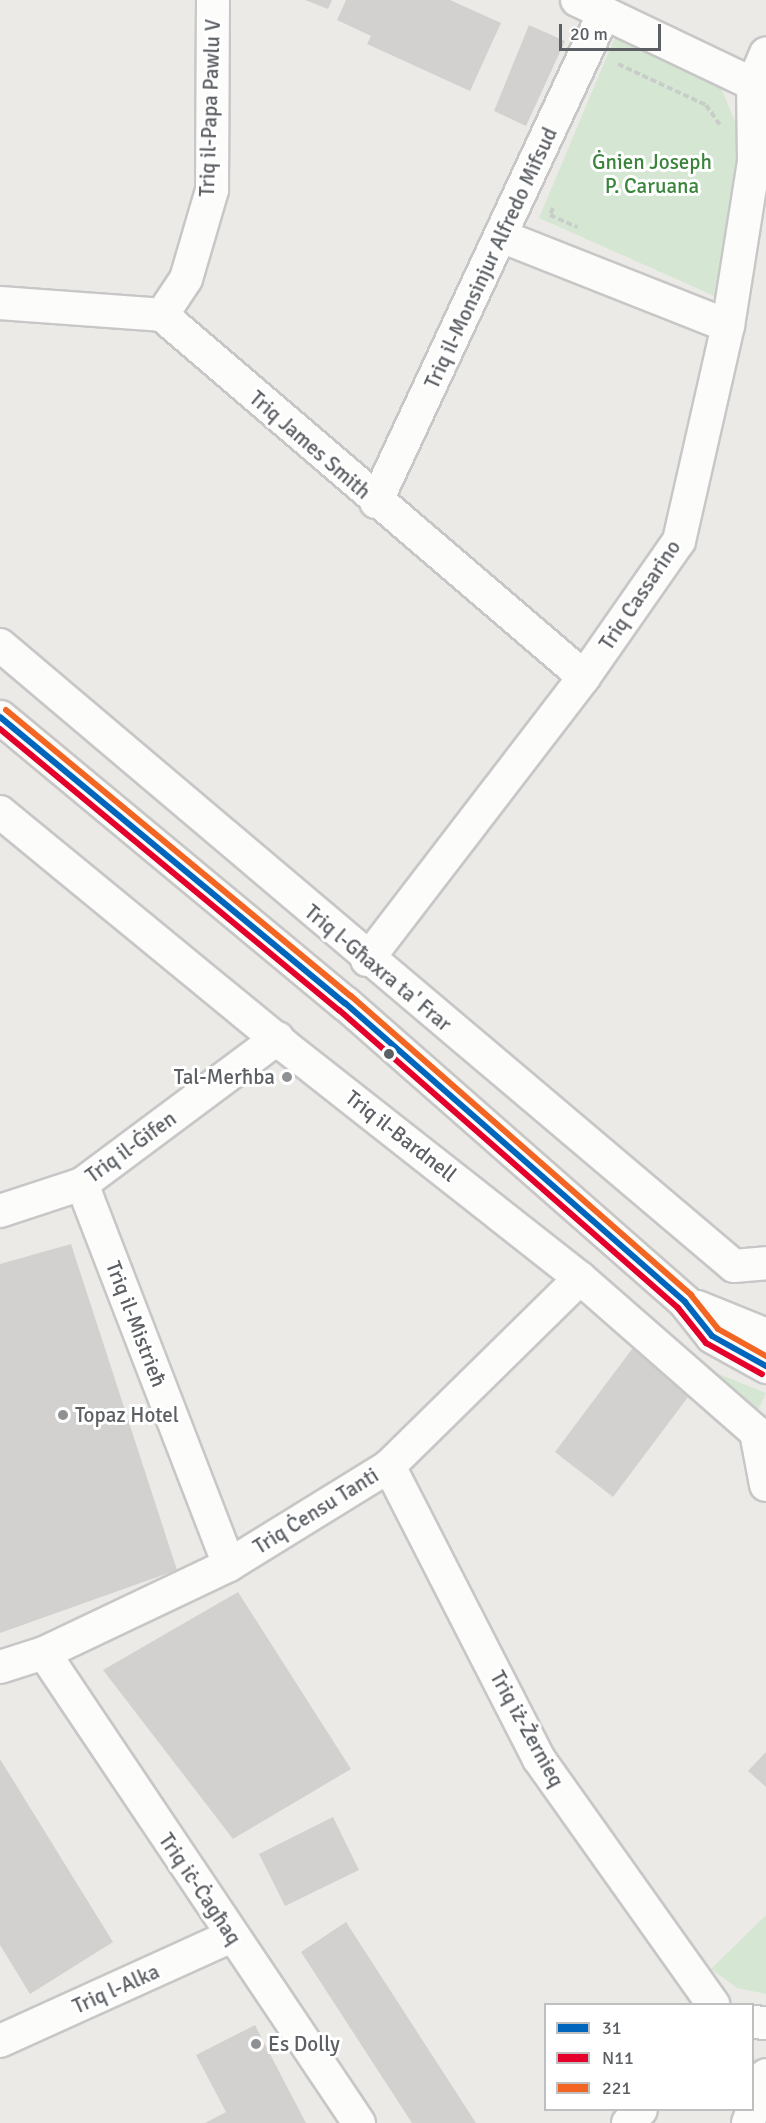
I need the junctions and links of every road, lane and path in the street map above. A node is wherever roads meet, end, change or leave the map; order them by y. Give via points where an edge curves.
1 (213, 0) edge
2 (577, 0) edge
3 (604, 13) junction
4 (766, 54) edge
5 (606, 59) dead end
6 (753, 84) junction
7 (723, 130) dead end
8 (554, 204) dead end
9 (581, 229) dead end
10 (501, 236) junction
11 (0, 303) edge
12 (162, 315) junction
13 (728, 326) junction
14 (376, 502) junction
15 (0, 645) edge
16 (584, 678) junction
17 (0, 717) edge
18 (0, 812) edge
19 (367, 960) junction
20 (278, 1038) junction
21 (82, 1184) junction
22 (0, 1211) edge
23 (766, 1263) edge
24 (580, 1278) junction
25 (685, 1302) junction
26 (766, 1335) edge
27 (766, 1366) edge
28 (389, 1466) junction
29 (766, 1485) edge
30 (229, 1565) junction
31 (44, 1653) junction
32 (0, 1667) edge
33 (232, 1936) junction
34 (712, 2003) edge
35 (0, 2041) edge
36 (766, 2075) edge
37 (754, 2107) edge
38 (639, 2111) edge
39 (359, 2123) edge
40 (628, 2123) edge

1 - 12 street, Triq il-Papa Pawlu V via 212,190 186,279
2 - 3 street
3 - 6 street
3 - 10 street, Triq il-Monsinjur Alfredo Mifsud
4 - 6 street, Triq Cassarino
5 - 7 path via 706,105
6 - 13 street, Triq Cassarino via 754,162
8 - 9 path via 550,215
10 - 13 street
10 - 14 street, Triq il-Monsinjur Alfredo Mifsud
11 - 12 street
12 - 14 street, Triq James Smith
13 - 16 street, Triq Cassarino via 679,541
14 - 16 street, Triq James Smith
15 - 19 street, Triq l-Għaxra ta' Frar
16 - 19 street, Triq Cassarino
17 - 25 street via 345,1003
18 - 20 street, Triq il-Bardnell
19 - 23 street, Triq l-Għaxra ta' Frar via 734,1266
20 - 21 street, Triq il-Ġifen
20 - 24 street, Triq il-Bardnell
21 - 22 street, Triq il-Ġifen
21 - 30 street, Triq il-Mistrieħ
24 - 28 street, Triq Ċensu Tanti
24 - 29 street, Triq il-Bardnell via 756,1432
25 - 26 street
25 - 27 street via 712,1336
28 - 30 street, Triq Ċensu Tanti
28 - 34 street, Triq iż-Żernieq via 539,1759
30 - 31 street, Triq Ċensu Tanti
31 - 32 street, Triq Ċensu Tanti
31 - 33 street, Triq iċ-Ċagħaq
33 - 35 street, Triq l-Alka
33 - 39 street, Triq iċ-Ċagħaq
36 - 37 street
38 - 40 street

